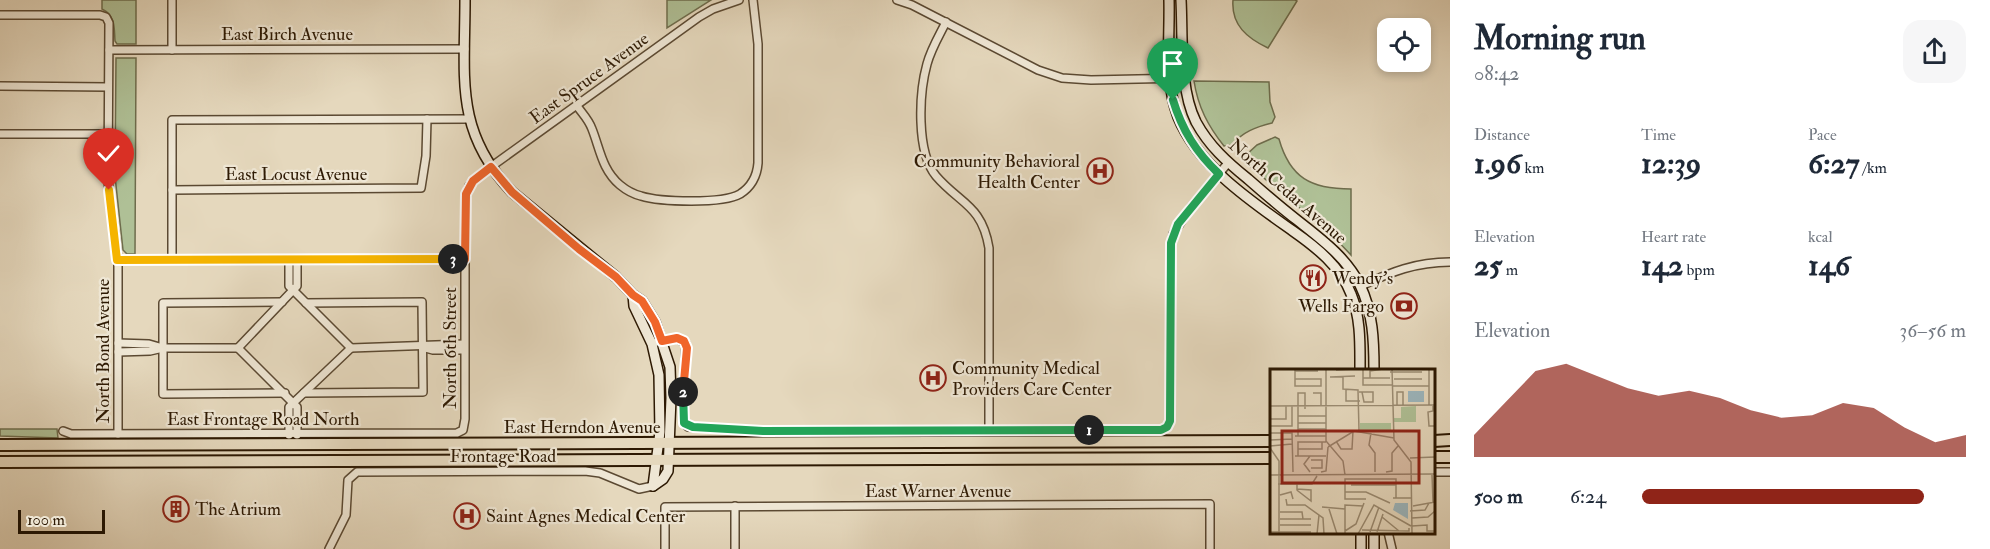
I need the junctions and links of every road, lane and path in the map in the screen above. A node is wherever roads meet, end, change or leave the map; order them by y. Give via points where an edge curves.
1 (172, 0) edge
2 (465, 0) edge
3 (739, 0) edge
4 (753, 0) edge
5 (897, 0) edge
6 (1169, 0) edge
7 (1181, 0) edge
8 (0, 15) edge
9 (946, 22) junction
10 (465, 49) junction
11 (109, 50) junction
12 (172, 50) junction
13 (1185, 78) junction
14 (1170, 79) junction
15 (0, 86) edge
16 (108, 87) junction
17 (577, 106) junction
18 (469, 119) junction
19 (427, 120) junction
20 (0, 134) edge
21 (108, 134) junction
22 (1228, 163) junction
23 (491, 167) junction
24 (1219, 174) junction
25 (172, 190) junction
26 (1299, 235) junction
27 (289, 259) junction
28 (297, 259) junction
29 (465, 259) junction
30 (117, 260) junction
31 (172, 260) junction
32 (1450, 261) edge
33 (1360, 286) junction
34 (293, 291) junction
35 (1350, 292) junction
36 (633, 295) junction
37 (282, 302) junction
38 (306, 303) junction
39 (1374, 336) junction
40 (662, 341) junction
41 (118, 343) junction
42 (652, 344) junction
43 (422, 347) junction
44 (464, 347) junction
45 (163, 348) junction
46 (238, 348) junction
47 (351, 348) junction
48 (118, 352) junction
49 (1360, 369) edge
50 (1374, 369) edge
51 (285, 393) junction
52 (304, 393) junction
53 (293, 402) junction
54 (463, 430) joint
55 (989, 430) junction
56 (63, 431) dead end
57 (118, 434) junction
58 (289, 435) junction
59 (297, 435) junction
60 (1270, 441) edge
61 (665, 443) junction
62 (0, 445) edge
63 (1270, 458) edge
64 (657, 459) junction
65 (669, 459) junction
66 (0, 462) edge
67 (653, 486) junction
68 (735, 506) junction
69 (1388, 534) edge
70 (329, 549) edge
71 (665, 549) edge
72 (735, 549) edge
73 (1210, 549) edge
74 (1392, 549) edge

1 - 12 street
2 - 10 main road
3 - 17 street, East Spruce Avenue via 699,17
4 - 17 street via 759,44 758,164 753,180 739,195 720,200 663,200 629,191 606,168 590,123
5 - 9 street
6 - 14 main road, North Cedar Avenue
7 - 13 main road, North Cedar Avenue
8 - 11 street, North Bond Avenue via 100,15 109,23
9 - 14 street via 1038,70 1062,78
9 - 55 street via 924,79 923,145 935,175 972,209 987,234
10 - 12 street, East Birch Avenue
10 - 18 main road
11 - 12 street, East Birch Avenue
11 - 16 street, North Bond Avenue
13 - 14 street
13 - 22 main road, North Cedar Avenue via 1196,122
14 - 24 main road, North Cedar Avenue via 1183,128 1196,150
15 - 16 street
16 - 21 street, North Bond Avenue
17 - 23 street, East Spruce Avenue
18 - 19 street
18 - 23 main road via 478,146
19 - 25 street, East Locust Avenue via 421,188
19 - 25 street via 172,120
20 - 21 street
21 - 30 street, North Bond Avenue
22 - 24 street
22 - 33 main road, North Cedar Avenue via 1330,247
23 - 29 street, North 6th Street via 473,181 466,194
23 - 36 main road via 512,192
24 - 26 main road, North Cedar Avenue
24 - 55 street via 1173,234 1167,427
25 - 31 street
26 - 33 main road via 1319,244
26 - 35 main road, North Cedar Avenue via 1333,266
27 - 28 street
27 - 31 street
27 - 34 street via 289,286
28 - 29 street
28 - 34 street via 297,286
29 - 44 street, North 6th Street
30 - 31 street
30 - 41 street, North Bond Avenue
32 - 33 street via 1409,265
33 - 39 main road, North Cedar Avenue
34 - 37 street
34 - 38 street
35 - 39 main road via 1357,295 1367,331
35 - 49 main road, North Cedar Avenue via 1359,330
36 - 40 main road via 645,305
36 - 42 main road via 634,306
37 - 45 street via 163,303
37 - 46 street
38 - 43 street via 422,302
38 - 47 street
39 - 50 main road, North Cedar Avenue
40 - 42 street
40 - 55 street via 677,338 686,344 683,419 688,427 763,431
40 - 61 main road via 671,375
41 - 45 street
41 - 48 street, North Bond Avenue
42 - 61 main road
43 - 44 street
43 - 47 street
43 - 52 street via 423,392
44 - 54 street, North 6th Street
45 - 46 street
45 - 48 street
45 - 51 street via 163,394
46 - 51 street
47 - 52 street
48 - 57 street, North Bond Avenue
51 - 53 street
52 - 53 street
53 - 58 street via 289,407
53 - 59 street via 297,407
54 - 59 street, East Frontage Road North
56 - 57 street, East Frontage Road North
57 - 58 street, East Frontage Road North
58 - 59 street, East Frontage Road North
60 - 61 main road, East Herndon Avenue
61 - 62 main road, East Herndon Avenue
61 - 64 main road
61 - 65 main road
63 - 65 main road, East Herndon Avenue
64 - 65 main road, East Herndon Avenue
64 - 66 main road, East Herndon Avenue
64 - 67 main road
65 - 67 main road via 666,476
67 - 70 street, Frontage Road via 639,489 585,471 357,472 347,486 346,515
68 - 71 street, East Warner Avenue via 665,507
68 - 72 street
68 - 73 street, East Warner Avenue via 1210,504
69 - 74 street

